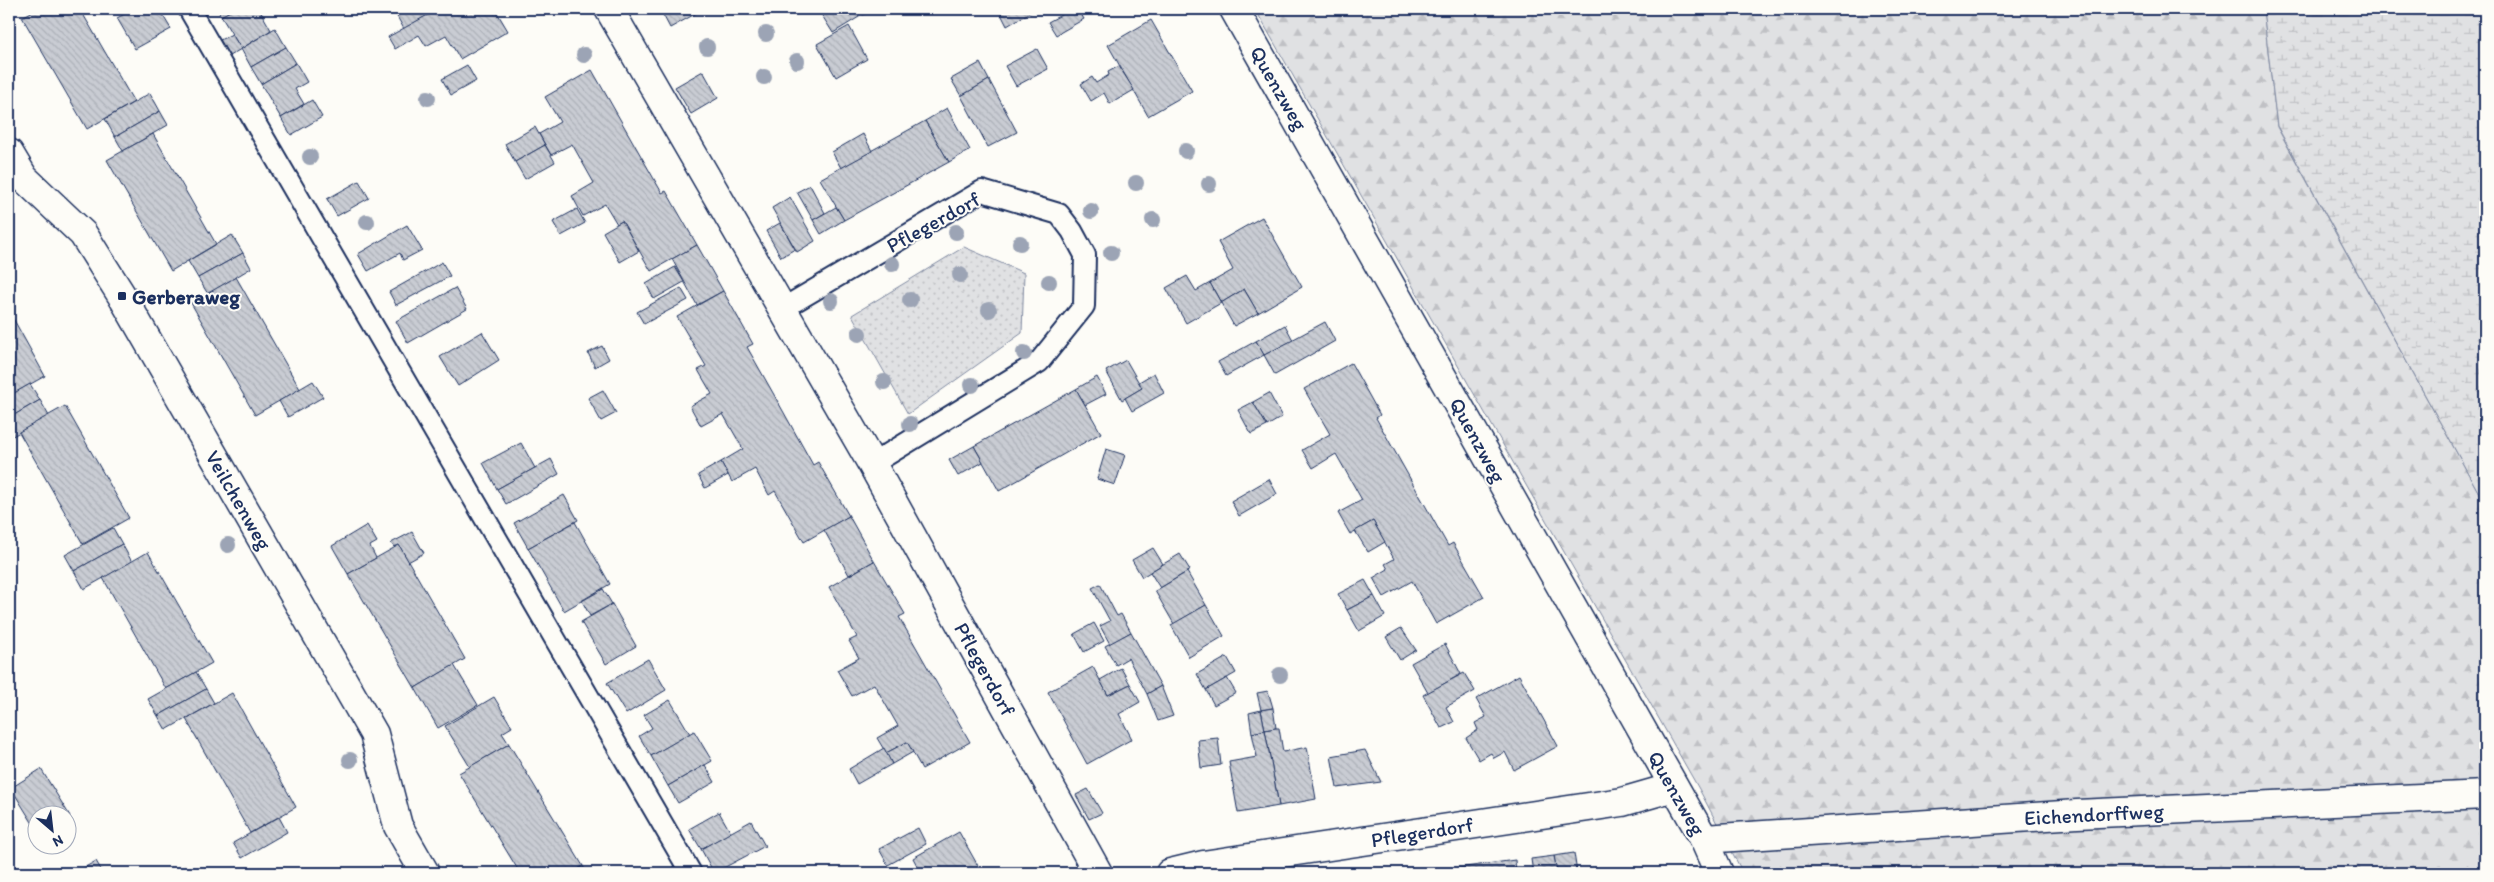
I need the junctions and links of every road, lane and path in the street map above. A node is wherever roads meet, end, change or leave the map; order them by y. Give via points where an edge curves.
1 (189, 9) edge
2 (609, 9) edge
3 (1234, 9) edge
4 (9, 152) edge
5 (782, 309) junction
6 (872, 464) junction
7 (1674, 787) junction
8 (2485, 795) edge
9 (1704, 839) junction
10 (425, 873) edge
11 (691, 873) edge
12 (1098, 873) edge
13 (1170, 873) edge
14 (1719, 873) edge

1 - 11 lane
2 - 5 street, Pflegerdorf
3 - 7 street, Quenzweg
4 - 10 street, Veilchenweg via 24,178 83,234 122,296 374,734 398,826
5 - 6 street, Pflegerdorf
5 - 6 lane, Pflegerdorf via 982,191 1060,214 1072,231 1085,256 1084,306 1039,362
6 - 12 street, Pflegerdorf
7 - 9 street, Quenzweg
7 - 13 street, Pflegerdorf via 1622,802 1203,865
8 - 9 street, Eichendorffweg via 2077,814
9 - 14 street, Quenzweg

